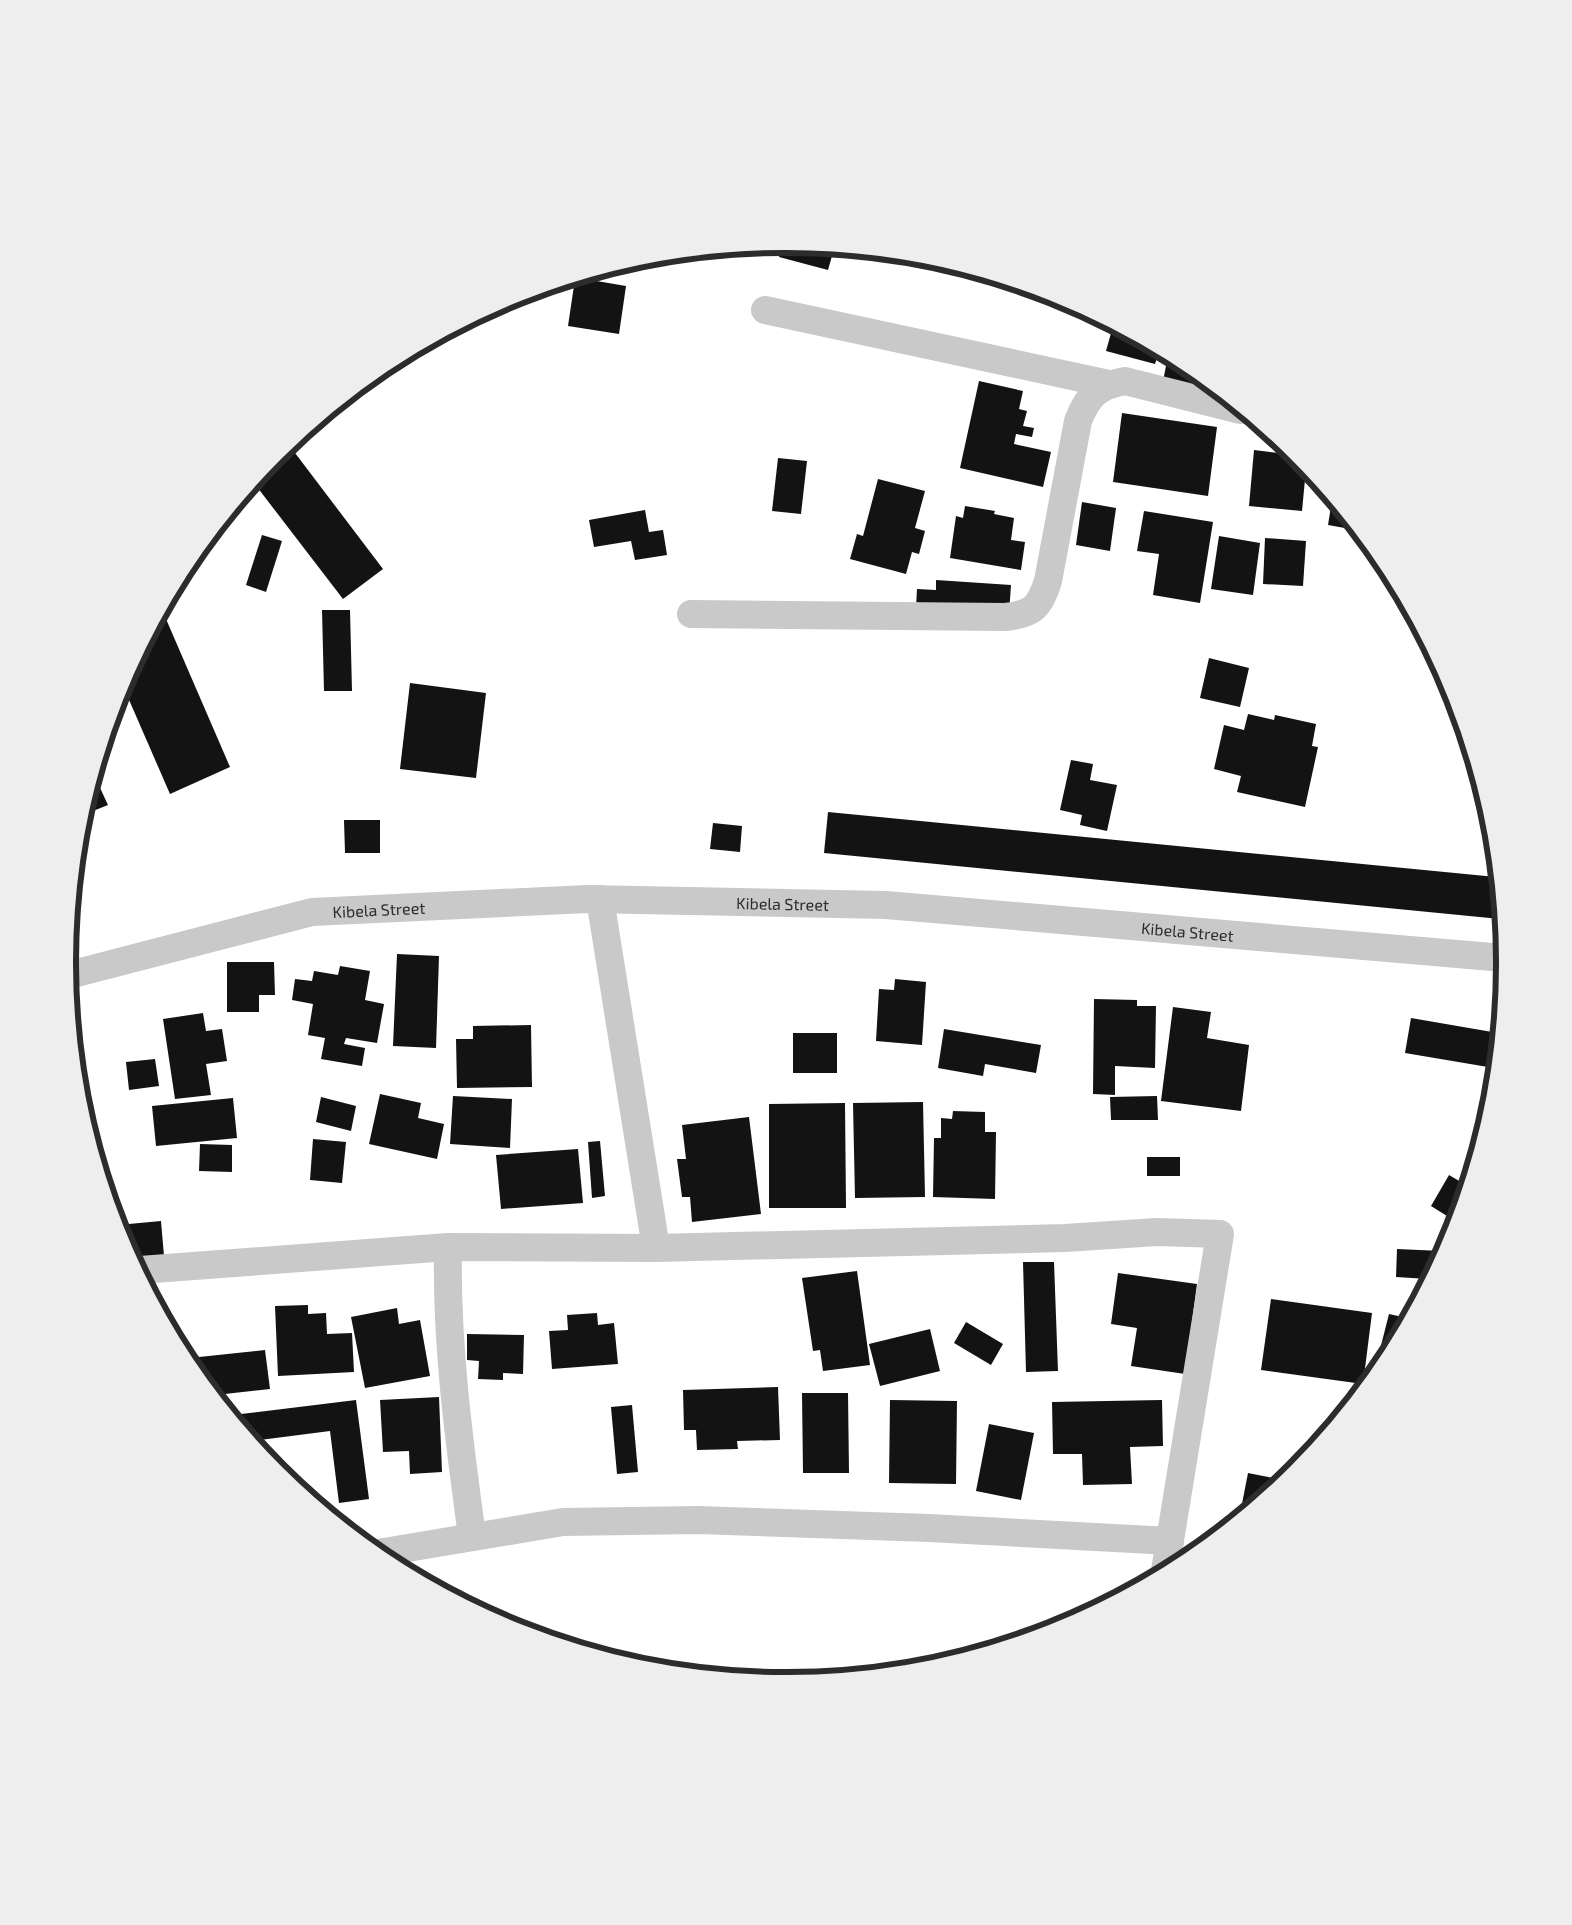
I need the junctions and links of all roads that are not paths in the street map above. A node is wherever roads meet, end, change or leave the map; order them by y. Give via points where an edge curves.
1 (765, 310) dead end
2 (1109, 384) junction
3 (1227, 407) edge
4 (691, 614) dead end
5 (600, 899) junction
6 (1496, 957) edge
7 (76, 973) edge
8 (448, 1248) junction
9 (656, 1248) junction
10 (146, 1270) edge
11 (472, 1536) junction
12 (1170, 1541) junction
13 (389, 1551) edge
14 (1167, 1561) edge

1 - 2 street
2 - 3 street via 1125,381
2 - 4 street via 1094,393 1078,421 1048,581 1042,599 1023,615
5 - 6 street, Kibela Street via 886,905
5 - 7 street, Kibela Street via 312,912
5 - 9 street
8 - 9 street
8 - 10 street
8 - 11 street via 451,1366
9 - 12 street via 1055,1238 1157,1232 1220,1234
11 - 12 street via 563,1522 698,1520
11 - 13 street
12 - 14 street

